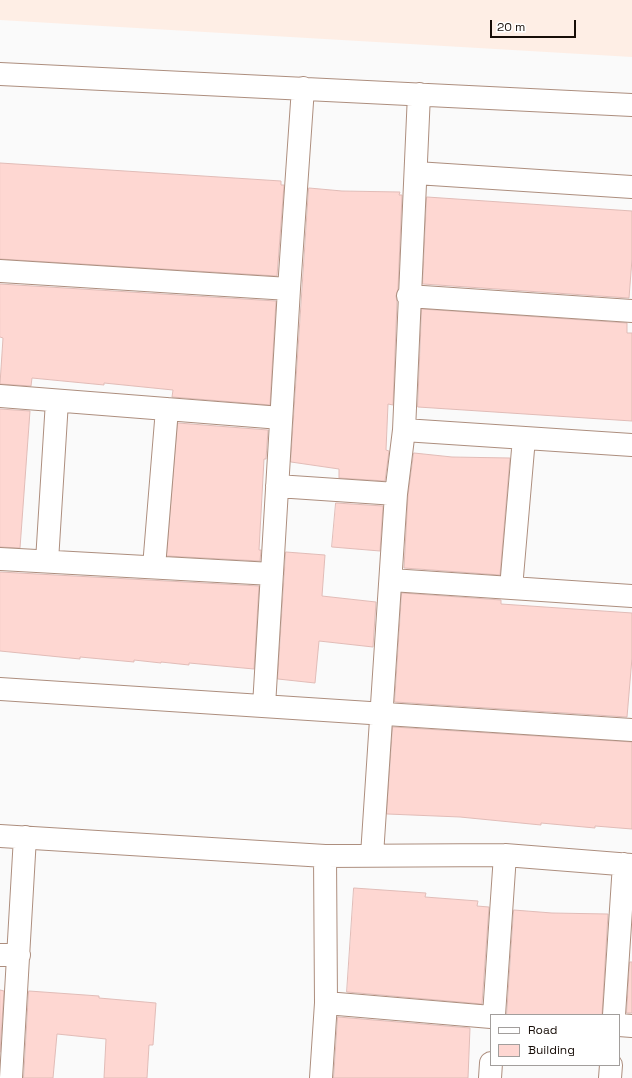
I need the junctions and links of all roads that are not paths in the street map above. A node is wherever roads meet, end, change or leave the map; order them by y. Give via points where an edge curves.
1 (0, 74) edge
2 (303, 88) junction
3 (419, 94) junction
4 (632, 105) edge
5 (416, 173) junction
6 (632, 187) edge
7 (0, 272) edge
8 (289, 289) junction
9 (408, 296) junction
10 (632, 311) edge
11 (0, 396) edge
12 (57, 401) junction
13 (167, 409) junction
14 (281, 418) junction
15 (404, 430) junction
16 (524, 438) junction
17 (632, 446) edge
18 (277, 486) junction
19 (396, 494) junction
20 (0, 559) edge
21 (47, 561) junction
22 (154, 567) junction
23 (272, 574) junction
24 (391, 580) junction
25 (511, 588) junction
26 (632, 596) edge
27 (0, 689) edge
28 (264, 706) junction
29 (383, 714) junction
30 (632, 730) edge
31 (0, 836) edge
32 (25, 837) junction
33 (372, 855) junction
34 (505, 855) junction
35 (325, 856) junction
36 (628, 865) edge
37 (10, 955) edge
38 (326, 1003) junction
39 (494, 1014) edge
40 (614, 1014) edge
41 (490, 1017) edge
42 (620, 1025) edge
43 (632, 1026) edge
44 (491, 1066) edge
45 (610, 1066) edge
46 (11, 1078) edge
47 (321, 1078) edge
48 (490, 1078) edge
49 (610, 1078) edge

1 - 2 street
2 - 3 street
2 - 8 street
3 - 4 street
3 - 5 street
5 - 6 street
5 - 9 street
7 - 8 street
8 - 14 street
9 - 10 street
9 - 15 street
11 - 12 street
12 - 13 street
12 - 21 street
13 - 14 street
13 - 22 street
14 - 18 street
15 - 16 street
15 - 19 street
16 - 17 street
16 - 25 street
18 - 19 street
18 - 23 street
19 - 24 street
20 - 21 street
21 - 22 street
22 - 23 street
23 - 28 street
24 - 25 street
24 - 29 street
25 - 26 street
27 - 28 street
28 - 29 street
29 - 30 street
29 - 33 street
31 - 32 street
32 - 35 street
32 - 37 street
33 - 34 street
33 - 35 street
34 - 36 street
34 - 39 street
35 - 38 street
36 - 40 street
37 - 46 street
38 - 41 street
38 - 47 street
42 - 43 street
44 - 48 street
45 - 49 street

